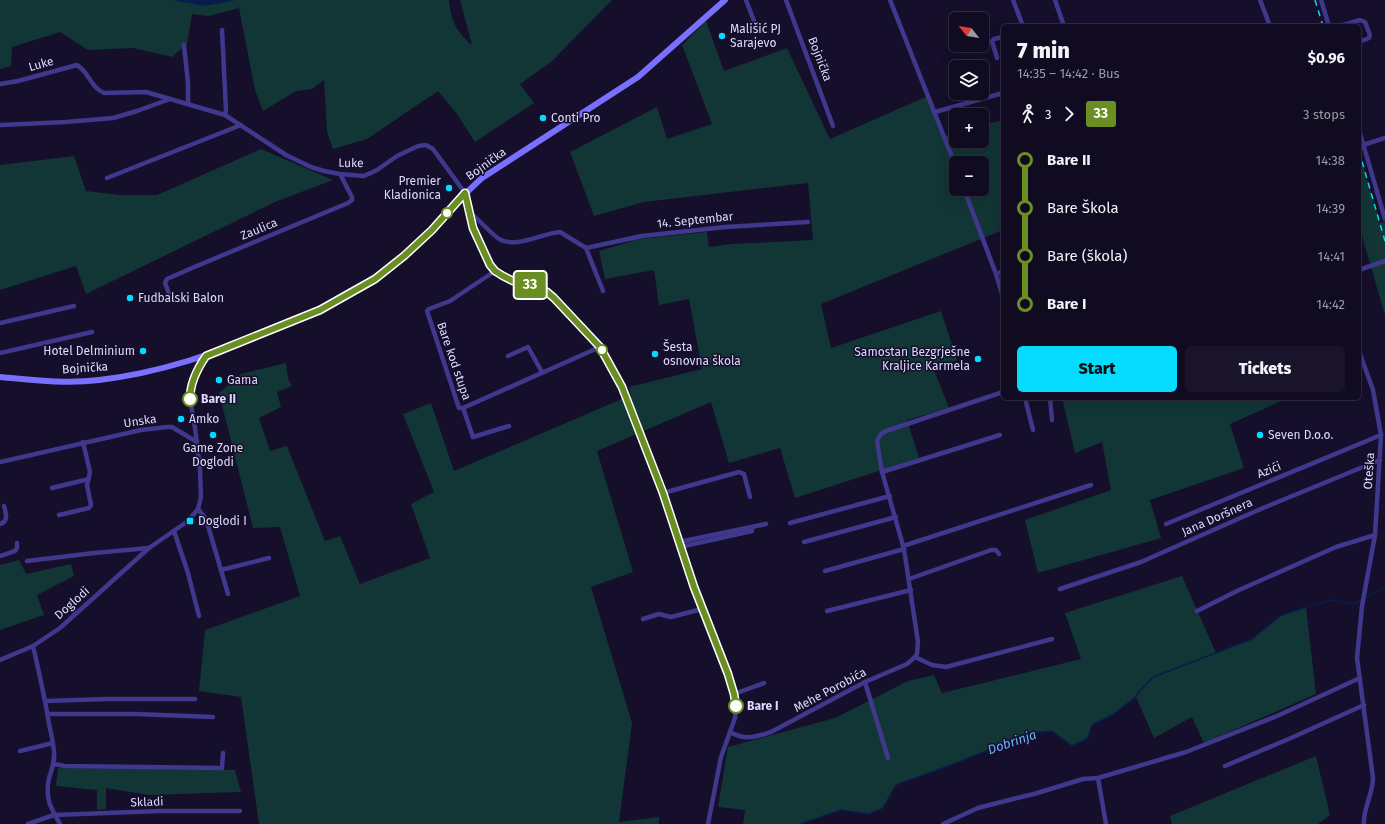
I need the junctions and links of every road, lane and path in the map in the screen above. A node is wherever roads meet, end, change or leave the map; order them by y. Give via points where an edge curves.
1 (725, 0) edge
2 (746, 0) edge
3 (786, 0) edge
4 (890, 0) edge
5 (1014, 0) edge
6 (1055, 0) edge
7 (1260, 0) edge
8 (1321, 0) edge
9 (754, 22) dead end
10 (1022, 24) edge
11 (1063, 24) edge
12 (1269, 24) edge
13 (1328, 24) edge
14 (1347, 24) edge
15 (222, 30) dead end
16 (1001, 37) edge
17 (1361, 41) edge
18 (184, 44) dead end
19 (997, 58) dead end
20 (0, 84) edge
21 (1001, 94) edge
22 (170, 99) junction
23 (188, 103) junction
24 (935, 112) junction
25 (225, 115) junction
26 (1, 125) edge
27 (241, 125) junction
28 (833, 126) dead end
29 (1361, 138) edge
30 (1385, 138) edge
31 (1363, 145) junction
32 (952, 156) edge
33 (340, 174) junction
34 (107, 178) dead end
35 (465, 193) junction
36 (967, 196) edge
37 (1383, 203) edge
38 (469, 212) junction
39 (1385, 219) edge
40 (808, 222) dead end
41 (586, 248) junction
42 (1385, 261) edge
43 (1361, 269) edge
44 (495, 271) junction
45 (1001, 272) edge
46 (996, 274) junction
47 (1001, 290) edge
48 (603, 291) dead end
49 (171, 299) dead end
50 (74, 306) dead end
51 (0, 324) edge
52 (92, 332) dead end
53 (600, 347) junction
54 (0, 353) edge
55 (206, 356) junction
56 (508, 356) dead end
57 (1361, 357) edge
58 (542, 372) junction
59 (0, 377) edge
60 (1001, 393) edge
61 (1026, 400) edge
62 (1050, 400) edge
63 (463, 408) junction
64 (1052, 420) dead end
65 (509, 426) dead end
66 (1033, 430) dead end
67 (1000, 435) dead end
68 (1381, 435) junction
69 (83, 442) junction
70 (197, 442) junction
71 (1380, 460) junction
72 (0, 462) edge
73 (882, 472) junction
74 (89, 479) junction
75 (1091, 485) dead end
76 (52, 488) dead end
77 (663, 493) junction
78 (890, 496) junction
79 (750, 497) dead end
80 (4, 506) dead end
81 (198, 509) junction
82 (59, 515) dead end
83 (896, 517) junction
84 (790, 523) dead end
85 (0, 524) edge
86 (766, 524) dead end
87 (1166, 524) dead end
88 (174, 531) junction
89 (752, 531) dead end
90 (1375, 535) junction
91 (804, 542) dead end
92 (17, 543) dead end
93 (680, 545) junction
94 (903, 547) junction
95 (149, 548) junction
96 (998, 554) dead end
97 (0, 556) edge
98 (269, 558) dead end
99 (27, 561) dead end
100 (221, 570) junction
101 (825, 571) dead end
102 (909, 579) junction
103 (1060, 589) dead end
104 (911, 590) junction
105 (228, 594) dead end
106 (702, 609) junction
107 (1197, 611) dead end
108 (827, 612) dead end
109 (199, 616) dead end
110 (643, 619) dead end
111 (1052, 639) dead end
112 (33, 646) junction
113 (915, 657) junction
114 (0, 660) edge
115 (1360, 678) junction
116 (865, 682) junction
117 (764, 683) dead end
118 (734, 694) junction
119 (195, 699) dead end
120 (46, 701) junction
121 (1364, 705) junction
122 (48, 714) junction
123 (213, 717) dead end
124 (730, 732) junction
125 (53, 743) junction
126 (20, 751) dead end
127 (223, 753) dead end
128 (888, 758) dead end
129 (54, 764) junction
130 (1225, 766) dead end
131 (1098, 778) junction
132 (240, 811) dead end
133 (54, 815) junction
134 (28, 824) edge
135 (60, 824) edge
136 (708, 824) edge
137 (943, 824) edge
138 (1106, 824) edge
139 (1364, 824) edge

1 - 35 main road, Bojnička via 638,77 482,178
2 - 9 street
3 - 28 street, Bojnička
4 - 24 street
5 - 10 street
6 - 11 street
7 - 12 street
8 - 13 street
14 - 17 street via 1360,20 1365,22 1370,35
15 - 25 street
16 - 19 street via 992,41
18 - 23 street
20 - 22 street, Luke via 77,65 94,86 104,93 146,92
21 - 24 street
22 - 23 street, Luke
22 - 26 street via 113,118
23 - 25 street, Luke
24 - 32 street
25 - 27 street, Luke
27 - 33 street, Luke via 286,155 318,169
27 - 34 street
29 - 31 street
30 - 31 street
31 - 37 street
33 - 35 street, Luke via 364,176 383,167 407,150 426,145 433,149
33 - 49 street, Zaulica via 352,197 348,203 168,279 165,283
35 - 38 street
35 - 55 main road, Bojnička via 432,230 375,279 320,310
36 - 46 street
37 - 39 street
38 - 41 street via 505,241 526,240 560,232
38 - 44 street via 473,228
40 - 41 street, 14. Septembar via 710,228 642,236
41 - 48 street
42 - 43 street
44 - 53 street via 513,281 547,292
44 - 63 street, Bare kod stupa via 450,301 427,311 459,408
45 - 46 street
46 - 47 street
50 - 51 street
52 - 54 street
53 - 58 street, Bare kod stupa
53 - 77 street via 622,387
55 - 59 main road, Bojnička via 157,370 99,380 44,382
55 - 70 street via 199,366 190,390
56 - 58 street via 528,347
57 - 68 street, Oteška via 1373,390
58 - 63 street, Bare kod stupa
60 - 73 street via 881,434 877,441
61 - 66 street
62 - 64 street
63 - 65 street via 473,437
67 - 73 street
68 - 71 street, Oteška
68 - 87 street, Azići
69 - 70 street, Unska via 141,430 172,427
69 - 72 street, Unska
69 - 74 street via 90,472
70 - 81 street via 200,469
71 - 90 street, Oteška
71 - 103 street, Jana Doršnera via 1141,562
73 - 78 street
74 - 76 street
74 - 82 street via 87,488 90,507
75 - 94 street
77 - 79 street via 738,472 744,474
77 - 93 street
78 - 83 street
78 - 84 street
80 - 85 street via 6,519
81 - 88 street, Doglodi via 188,521
81 - 100 street via 206,519
83 - 91 street
83 - 94 street
86 - 93 street
88 - 95 street, Doglodi
88 - 109 street
89 - 93 street
90 - 107 street via 1336,547
90 - 115 street, Oteška via 1362,606 1357,658
92 - 97 street via 15,551
93 - 106 street
94 - 101 street
94 - 102 street
95 - 99 street, Doglodi
95 - 112 street, Doglodi via 60,628
96 - 102 street via 996,550 991,550
98 - 100 street
100 - 105 street
102 - 104 street
104 - 108 street
104 - 113 street via 918,642
106 - 110 street via 671,618 659,614
106 - 118 street
111 - 113 street via 946,668
112 - 114 street, Doglodi
112 - 120 street
113 - 116 street, Mehe Porobića via 907,664
115 - 121 street
115 - 131 street via 1277,716 1186,752
116 - 124 street, Mehe Porobića via 770,732 750,738
116 - 128 street
117 - 118 street
118 - 124 street via 735,718
119 - 120 street
120 - 122 street
121 - 130 street
121 - 139 street via 1373,778
122 - 123 street
122 - 125 street
124 - 136 street via 721,757
125 - 126 street
125 - 129 street
127 - 129 street via 222,768
129 - 133 street via 47,793
131 - 137 street via 1083,779 1013,799 973,811
131 - 138 street
132 - 133 street, Skladi
133 - 134 street, Skladi
133 - 135 street

